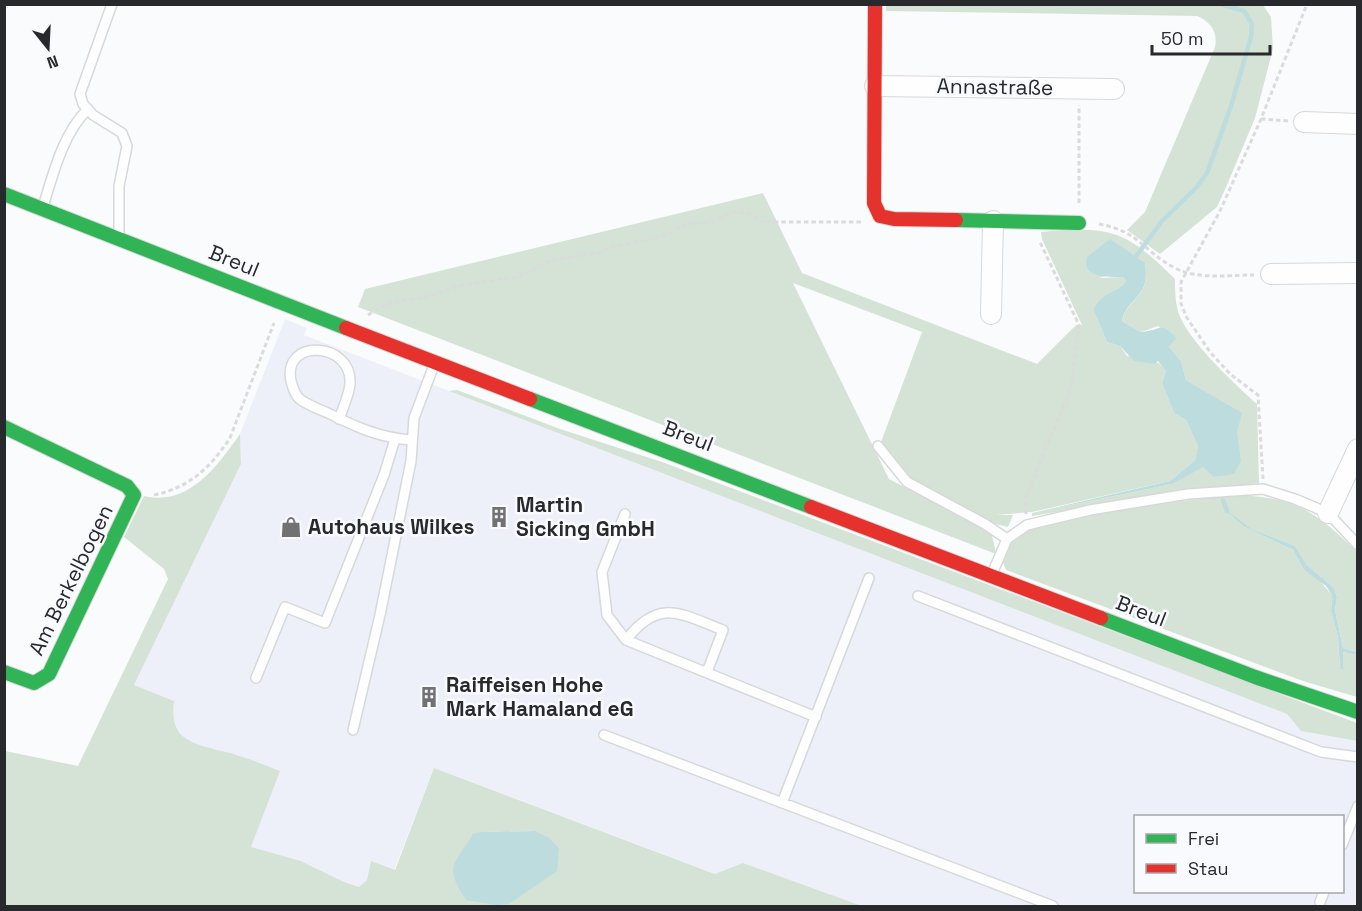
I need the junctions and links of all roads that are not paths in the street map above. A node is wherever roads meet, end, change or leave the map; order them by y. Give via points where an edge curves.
1 (112, 4) edge
2 (875, 4) edge
3 (875, 86) junction
4 (1114, 89) dead end
5 (88, 109) junction
6 (1304, 122) road end
7 (1358, 124) edge
8 (4, 195) edge
9 (43, 209) junction
10 (993, 221) junction
11 (1079, 223) road end
12 (119, 238) junction
13 (1358, 273) edge
14 (1271, 274) road end
15 (991, 314) dead end
16 (435, 363) junction
17 (339, 419) junction
18 (4, 427) edge
19 (395, 439) junction
20 (412, 440) junction
21 (878, 446) dead end
22 (1358, 449) edge
23 (1328, 513) junction
24 (625, 514) dead end
25 (1007, 539) junction
26 (1358, 545) edge
27 (991, 576) junction
28 (869, 578) dead end
29 (918, 596) dead end
30 (626, 640) junction
31 (4, 672) edge
32 (707, 672) junction
33 (256, 678) dead end
34 (1358, 712) edge
35 (816, 717) junction
36 (353, 730) dead end
37 (604, 735) dead end
38 (1358, 757) edge
39 (782, 803) junction
40 (1358, 806) edge
41 (1344, 840) edge
42 (1323, 893) edge
43 (1320, 902) dead end
44 (1053, 906) edge

1 - 5 lane via 80,93
2 - 3 main road
3 - 4 street, Annastraße
3 - 10 main road via 874,203 880,216
5 - 9 lane via 69,133
5 - 12 lane via 125,139 119,186
6 - 7 street
8 - 9 main road, Breul
9 - 12 main road, Breul
10 - 11 main road
10 - 15 street
12 - 16 main road, Breul
13 - 14 street
16 - 20 lane via 414,418
16 - 27 main road, Breul
17 - 17 lane via 300,400 293,390 293,361 303,352 329,352 341,359 347,369 350,383
17 - 19 lane
18 - 31 main road, Am Berkelbogen via 127,486 134,495 49,674 34,683
19 - 20 lane
19 - 33 lane via 326,623 285,607
20 - 36 lane via 380,615
21 - 25 lane via 907,482
22 - 23 street
23 - 25 lane via 1263,489 1188,494 1078,512 1027,525
23 - 26 lane
24 - 30 lane via 602,573 607,615
25 - 27 lane
27 - 34 main road, Breul
28 - 35 lane
29 - 38 lane via 1321,752
30 - 32 lane
30 - 32 lane via 640,621 672,610 723,630
32 - 35 lane
35 - 39 lane
37 - 39 lane
39 - 44 lane
40 - 41 lane
42 - 43 lane

